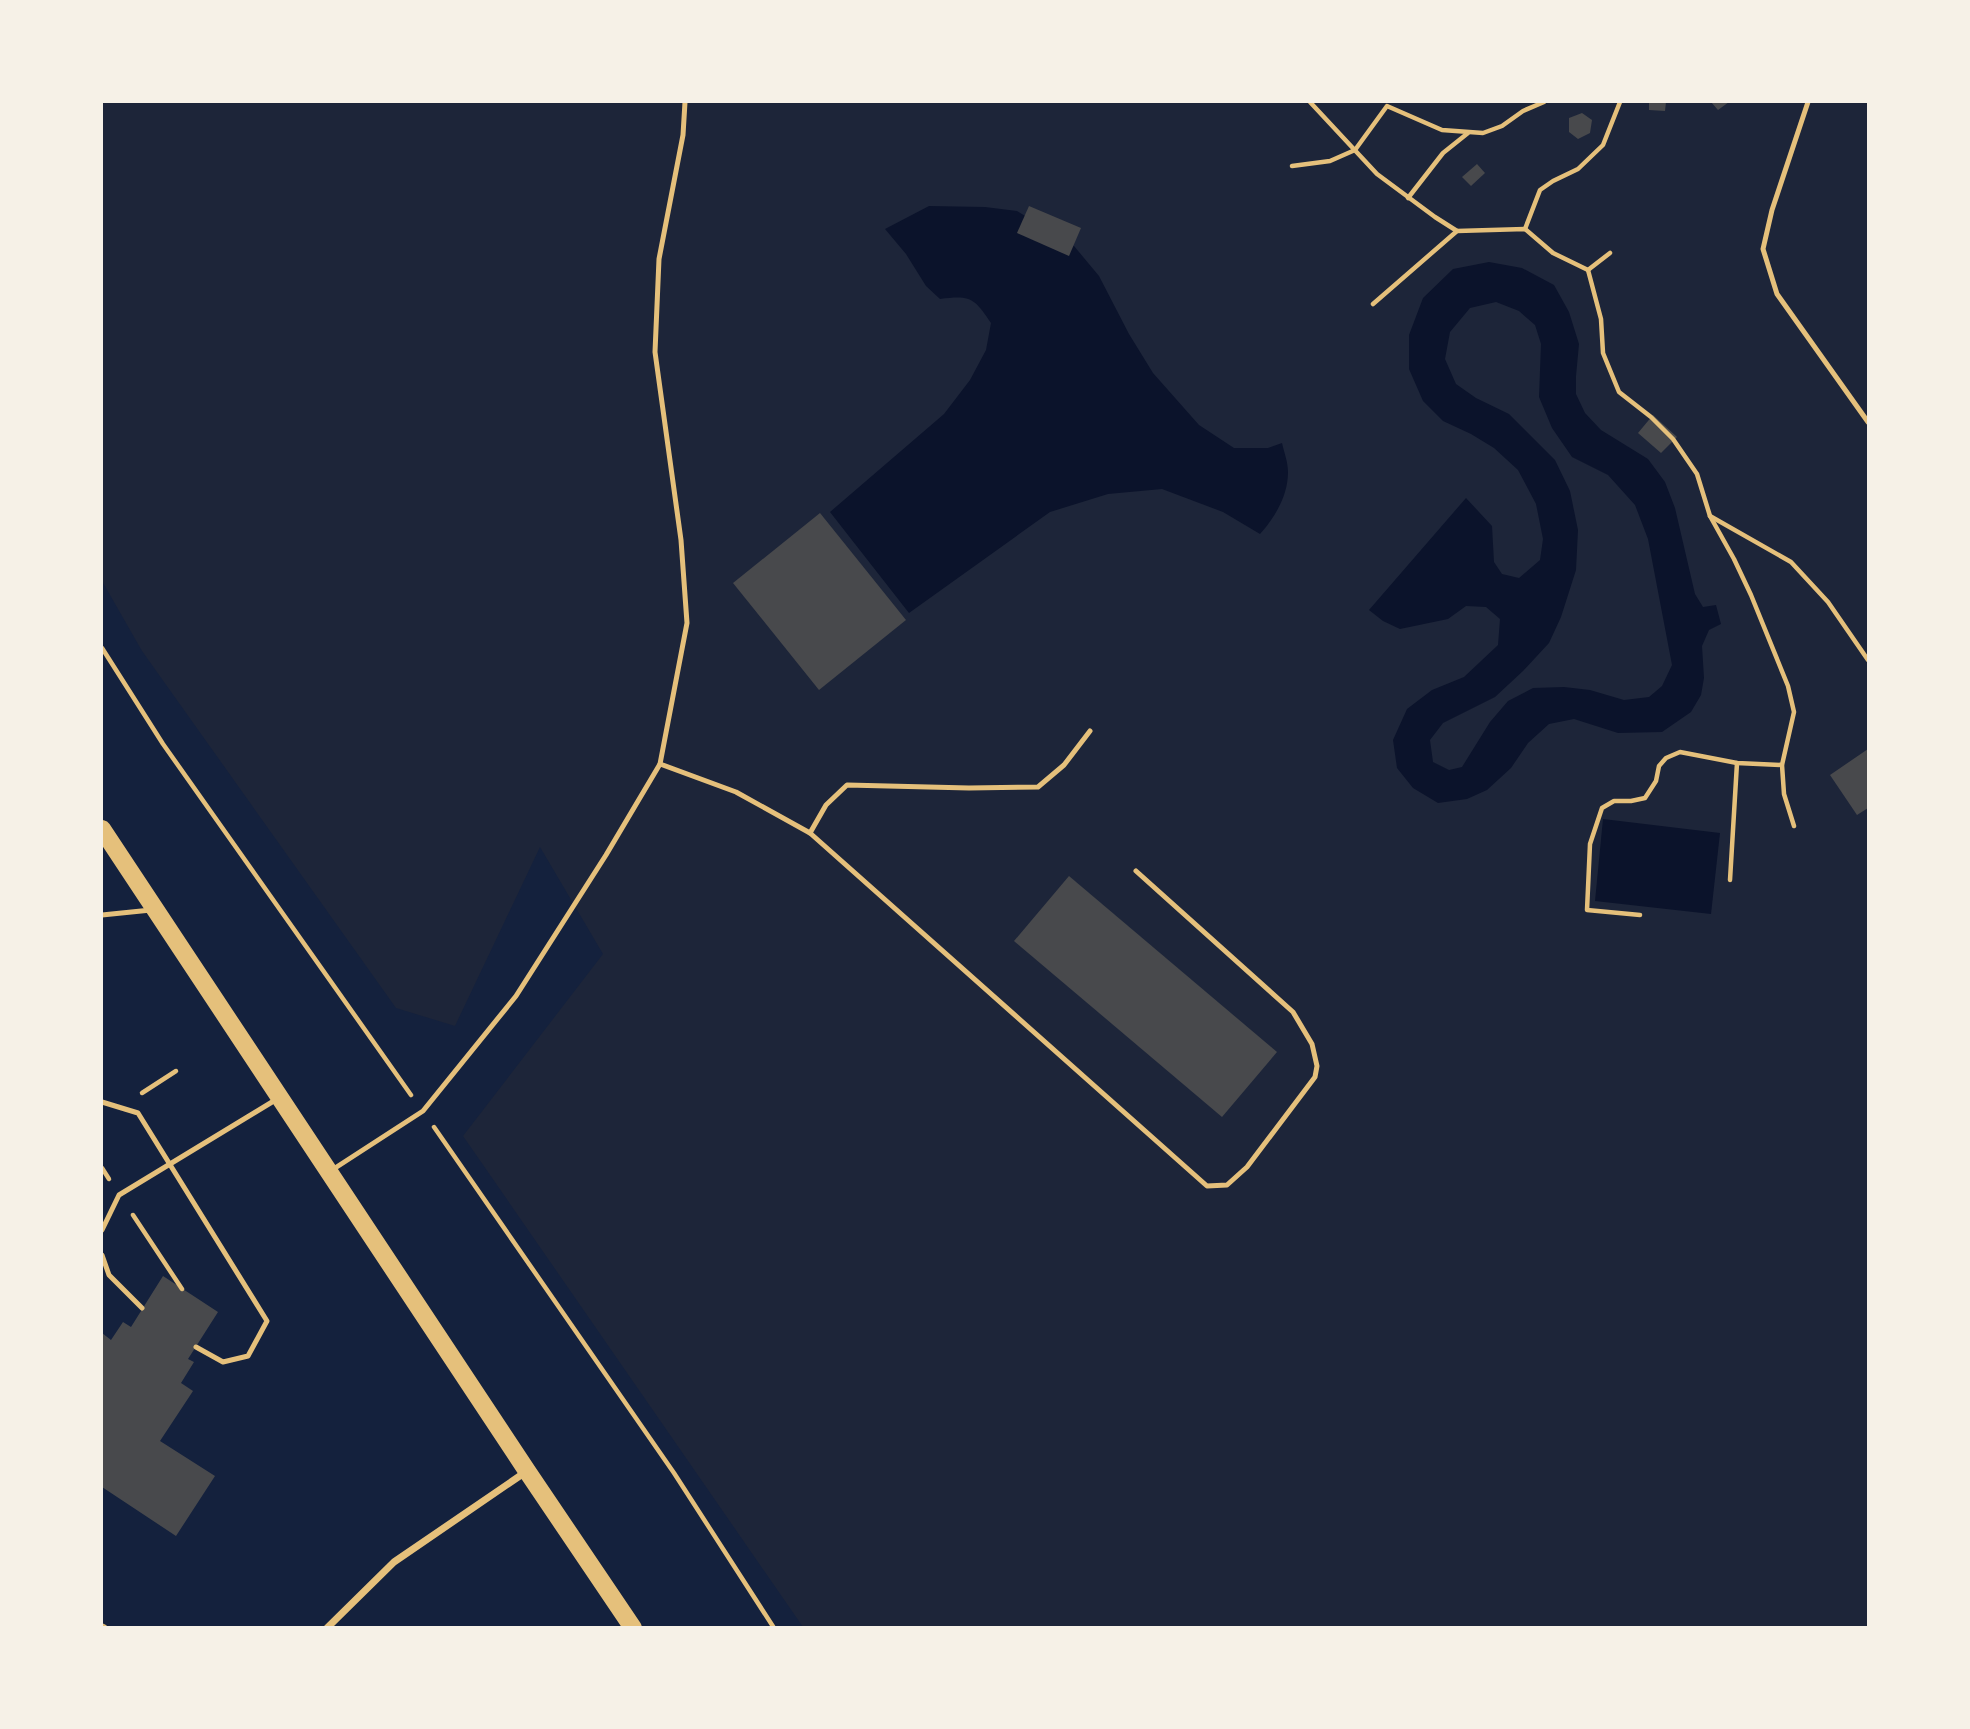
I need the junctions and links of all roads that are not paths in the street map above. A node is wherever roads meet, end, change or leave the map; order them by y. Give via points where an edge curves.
1 (685, 102) edge
2 (1808, 102) edge
3 (1868, 422) edge
4 (1090, 731) dead end
5 (660, 764) junction
6 (102, 829) edge
7 (810, 833) junction
8 (1136, 872) dead end
9 (154, 910) junction
10 (102, 915) edge
11 (279, 1097) junction
12 (102, 1102) edge
13 (170, 1165) junction
14 (329, 1172) junction
15 (102, 1230) edge
16 (102, 1255) edge
17 (142, 1308) dead end
18 (196, 1347) dead end
19 (527, 1471) junction
20 (327, 1628) edge
21 (634, 1628) edge

1 - 5 lane via 659,259 655,352 681,540 687,623
2 - 3 lane via 1763,250 1777,294
4 - 7 lane via 1064,765 1038,787 847,785 826,805
5 - 7 lane via 736,792
5 - 14 lane via 516,996 423,1111
6 - 9 main road
7 - 8 lane via 1208,1186 1227,1185 1247,1167 1315,1077 1312,1044 1293,1012
9 - 10 lane
9 - 11 main road
11 - 13 lane
11 - 14 main road
12 - 13 lane via 138,1113
13 - 15 lane via 119,1195
13 - 18 lane via 267,1321 248,1356 222,1362
14 - 19 main road
16 - 17 lane via 109,1275
19 - 20 street via 394,1562
19 - 21 main road

